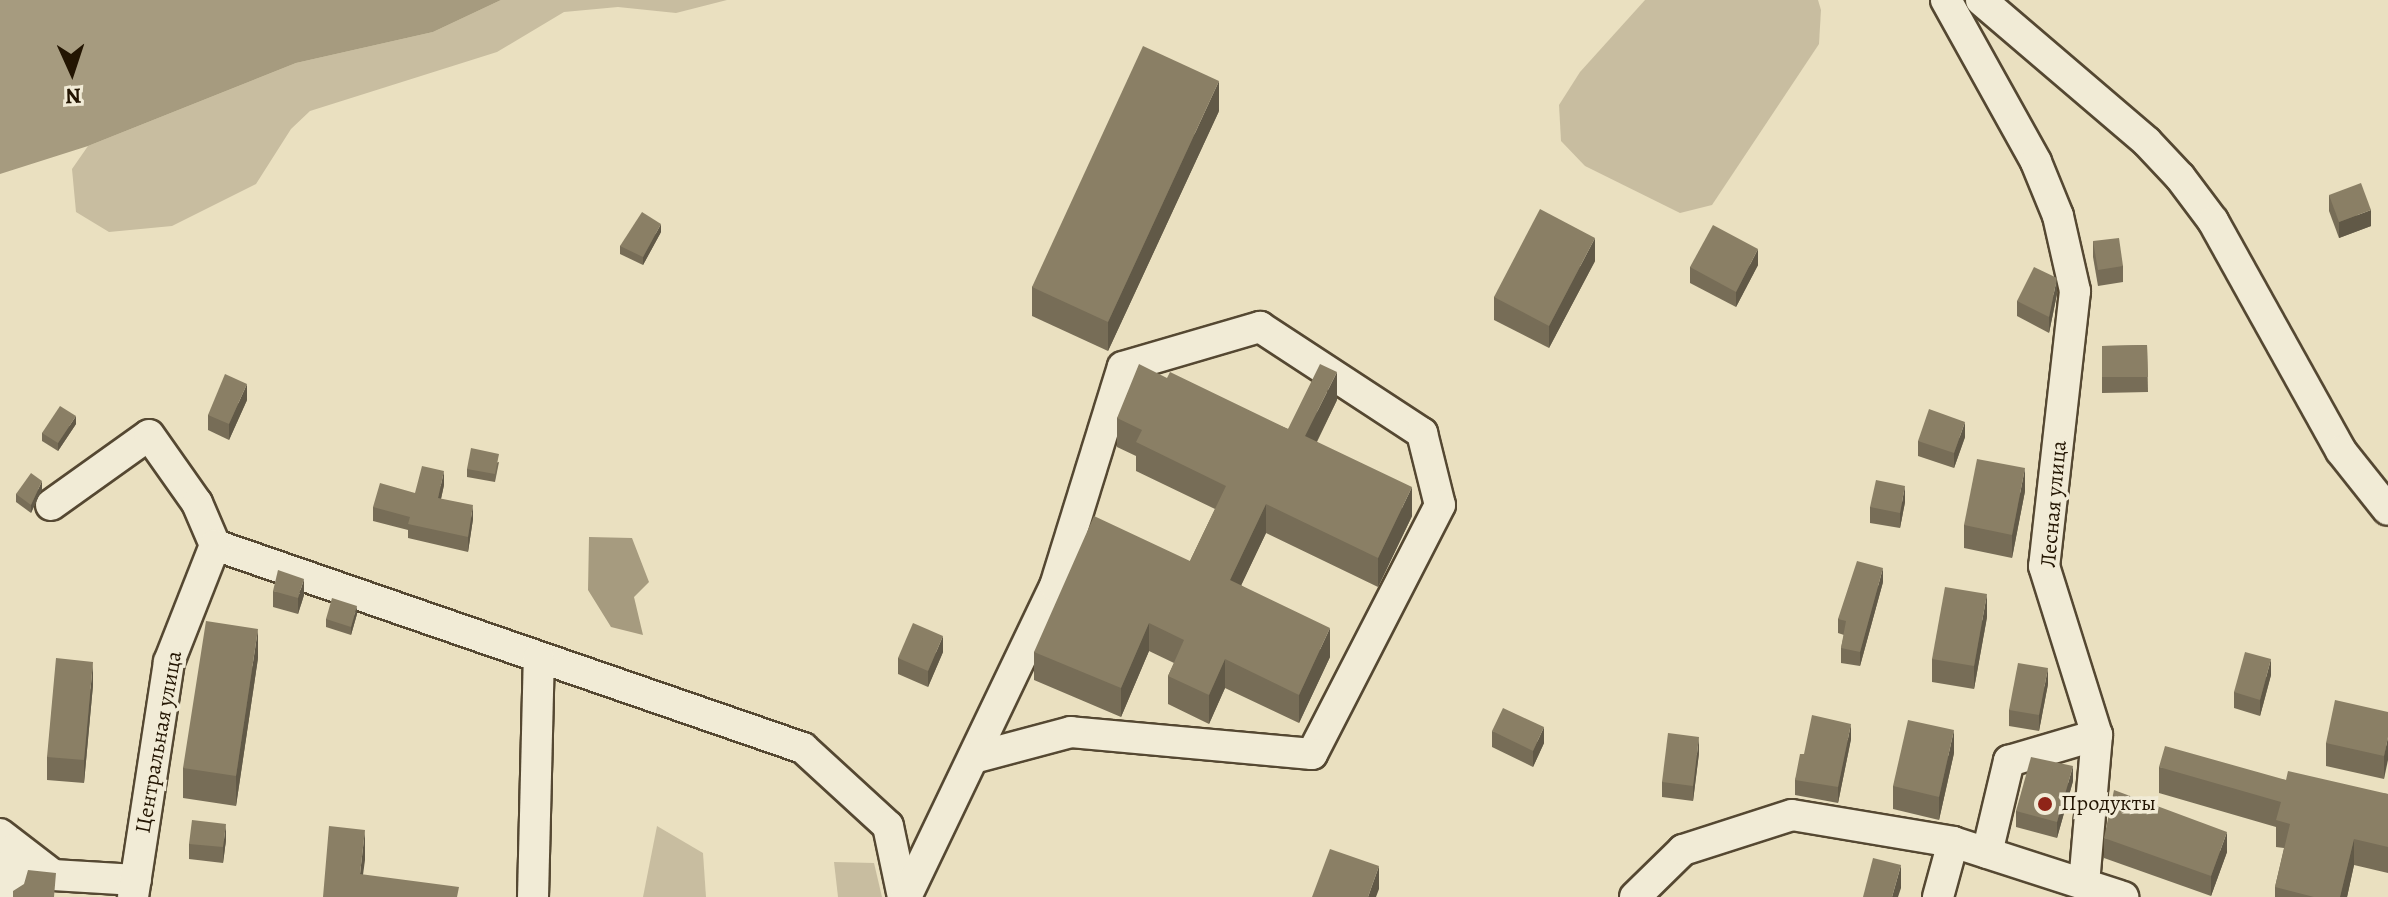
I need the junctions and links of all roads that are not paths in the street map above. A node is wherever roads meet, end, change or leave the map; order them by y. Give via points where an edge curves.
1 (1946, 0) edge
2 (1981, 0) edge
3 (51, 505) dead end
4 (2388, 510) edge
5 (215, 545) junction
6 (539, 658) junction
7 (2097, 735) junction
8 (973, 758) junction
9 (8, 840) edge
10 (1953, 842) junction
11 (1987, 853) junction
12 (2084, 883) junction
13 (135, 888) edge
14 (9, 897) edge
15 (533, 897) edge
16 (904, 897) edge
17 (1635, 897) edge
18 (1938, 897) edge
19 (2123, 897) edge

1 - 7 street, Лесная улица via 2036,162 2058,216 2075,291 2044,566
2 - 4 street via 2147,142 2180,177 2213,221 2341,451
3 - 5 street via 149,435 197,503
5 - 6 street
5 - 13 street, Центральная улица via 169,662
6 - 15 street
6 - 16 street via 803,748 888,826
7 - 11 street via 2009,761
7 - 12 street, Лесная улица
8 - 8 street via 1055,586 1123,367 1260,327 1422,433 1440,505 1312,754 1071,732
8 - 16 street
9 - 13 street via 53,875
9 - 14 street
10 - 11 street
10 - 17 street via 1792,815 1683,850
10 - 18 street
11 - 12 street
12 - 19 street

